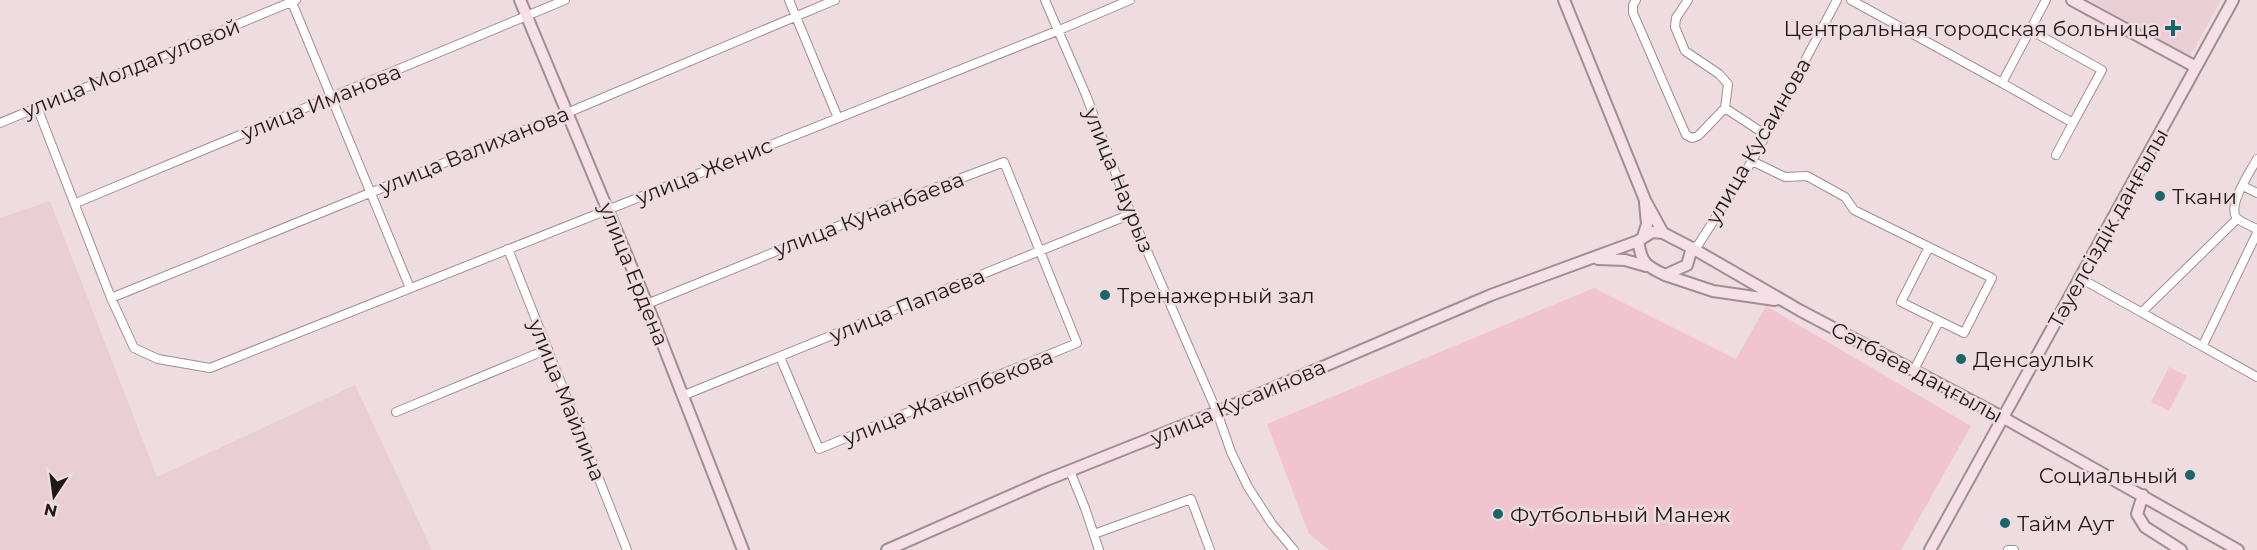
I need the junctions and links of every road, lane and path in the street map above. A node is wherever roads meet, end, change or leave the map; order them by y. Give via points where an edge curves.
1 (520, 0) edge
2 (566, 0) edge
3 (789, 0) edge
4 (835, 0) edge
5 (1045, 0) edge
6 (1130, 0) edge
7 (1564, 0) edge
8 (1636, 0) edge
9 (1688, 0) edge
10 (1837, 0) edge
11 (1851, 0) edge
12 (2046, 0) edge
13 (2072, 0) edge
14 (2233, 0) edge
15 (293, 1) edge
16 (526, 17) junction
17 (797, 18) junction
18 (2030, 30) junction
19 (1057, 31) junction
20 (2196, 68) junction
21 (2002, 83) junction
22 (331, 98) junction
23 (37, 107) junction
24 (1725, 108) junction
25 (567, 112) junction
26 (838, 118) junction
27 (0, 123) edge
28 (2073, 123) junction
29 (1766, 135) junction
30 (2056, 155) dead end
31 (2257, 159) edge
32 (1752, 161) junction
33 (2243, 186) junction
34 (371, 192) junction
35 (2257, 193) edge
36 (1645, 200) junction
37 (76, 203) junction
38 (608, 209) junction
39 (1131, 214) junction
40 (2237, 219) junction
41 (2257, 231) edge
42 (1663, 233) junction
43 (1641, 239) junction
44 (1929, 247) junction
45 (1692, 248) junction
46 (508, 249) junction
47 (1040, 251) junction
48 (1592, 259) junction
49 (1646, 266) junction
50 (1665, 275) junction
51 (2080, 278) junction
52 (410, 288) junction
53 (111, 298) junction
54 (1784, 302) junction
55 (647, 304) junction
56 (2142, 312) junction
57 (1939, 321) junction
58 (2203, 345) junction
59 (548, 350) junction
60 (780, 357) junction
61 (1914, 370) junction
62 (2257, 377) edge
63 (682, 396) junction
64 (396, 412) dead end
65 (1217, 412) junction
66 (2004, 418) junction
67 (1070, 471) junction
68 (2143, 495) junction
69 (1094, 534) junction
70 (904, 547) edge
71 (627, 550) edge
72 (743, 550) edge
73 (887, 550) edge
74 (1098, 550) edge
75 (1210, 550) edge
76 (1292, 550) edge
77 (1930, 550) edge
78 (2008, 550) edge
79 (2014, 550) edge
80 (2181, 550) edge
81 (2238, 550) edge

1 - 16 street, улица Ердена
2 - 16 street, улица Иманова
3 - 17 street
4 - 17 street, улица Валиханова
5 - 19 street, улица Наурыз
6 - 19 street, улица Женис
7 - 36 street
8 - 24 street via 1633,12 1686,135 1698,136
9 - 24 street via 1676,18 1675,27 1685,51 1728,84
10 - 29 street, улица Кусаинова
11 - 21 street
12 - 18 street
13 - 20 street
14 - 20 street, Тәуелсіздік даңғылы
15 - 22 street
15 - 23 street, улица Молдагуловой
16 - 22 street, улица Иманова
16 - 25 street, улица Ердена
17 - 25 street, улица Валиханова
17 - 26 street
18 - 21 street
18 - 28 street via 2102,70
19 - 26 street, улица Женис
19 - 39 street, улица Наурыз
20 - 51 street, Тәуелсіздік даңғылы
21 - 28 street
22 - 34 street
22 - 37 street, улица Иманова
23 - 27 street, улица Молдагуловой
23 - 37 street
24 - 29 street
25 - 34 street, улица Валиханова
25 - 38 street, улица Ердена
26 - 38 street, улица Женис
28 - 30 street
29 - 32 street, улица Кусаинова
31 - 33 street
32 - 44 street via 1785,177 1807,176 1845,197 1854,210
32 - 45 street, улица Кусаинова via 1698,245
33 - 35 street
33 - 40 street via 2233,210
34 - 52 street
34 - 53 street, улица Валиханова
36 - 42 street
36 - 43 street via 1647,224
37 - 53 street
38 - 46 street, улица Женис
38 - 55 street, улица Ердена
39 - 47 street, улица Папаева
39 - 65 street, улица Наурыз
40 - 41 street
40 - 56 street
41 - 58 street
42 - 43 street via 1652,232
42 - 45 street
43 - 48 street, улица Кусаинова
43 - 49 street via 1640,253
44 - 57 street via 1901,302
44 - 57 street via 1992,278 1964,333
45 - 50 street via 1687,265
45 - 54 street, Сәтбаев даңғылы
46 - 52 street, улица Женис
46 - 59 street, улица Майлина
47 - 55 street, улица Кунанбаева via 1004,162
47 - 60 street, улица Папаева
47 - 60 street, улица Жакыпбекова via 1077,340 1075,345 822,449
48 - 49 street via 1625,260
48 - 65 street, улица Кусаинова via 1491,295
49 - 50 street
50 - 54 street via 1713,291
51 - 56 street
51 - 66 street, Тәуелсіздік даңғылы
52 - 53 street, улица Женис via 210,368 158,359 134,348
54 - 61 street, Сәтбаев даңғылы
55 - 63 street, улица Ердена
56 - 58 street
57 - 61 street
58 - 62 street
59 - 64 street
59 - 71 street, улица Майлина
60 - 63 street, улица Папаева
61 - 66 street, Сәтбаев даңғылы
63 - 72 street, улица Ердена
65 - 67 street, улица Кусаинова
65 - 76 street, улица Наурыз via 1248,487
66 - 68 street, Сәтбаев даңғылы
66 - 77 street, Тәуелсіздік даңғылы
67 - 69 street
67 - 70 street, улица Кусаинова
68 - 80 street via 2137,514 2145,527
68 - 81 street, Сәтбаев даңғылы
69 - 74 street
69 - 75 street via 1191,499
70 - 73 street, улица Кусаинова
78 - 79 street

